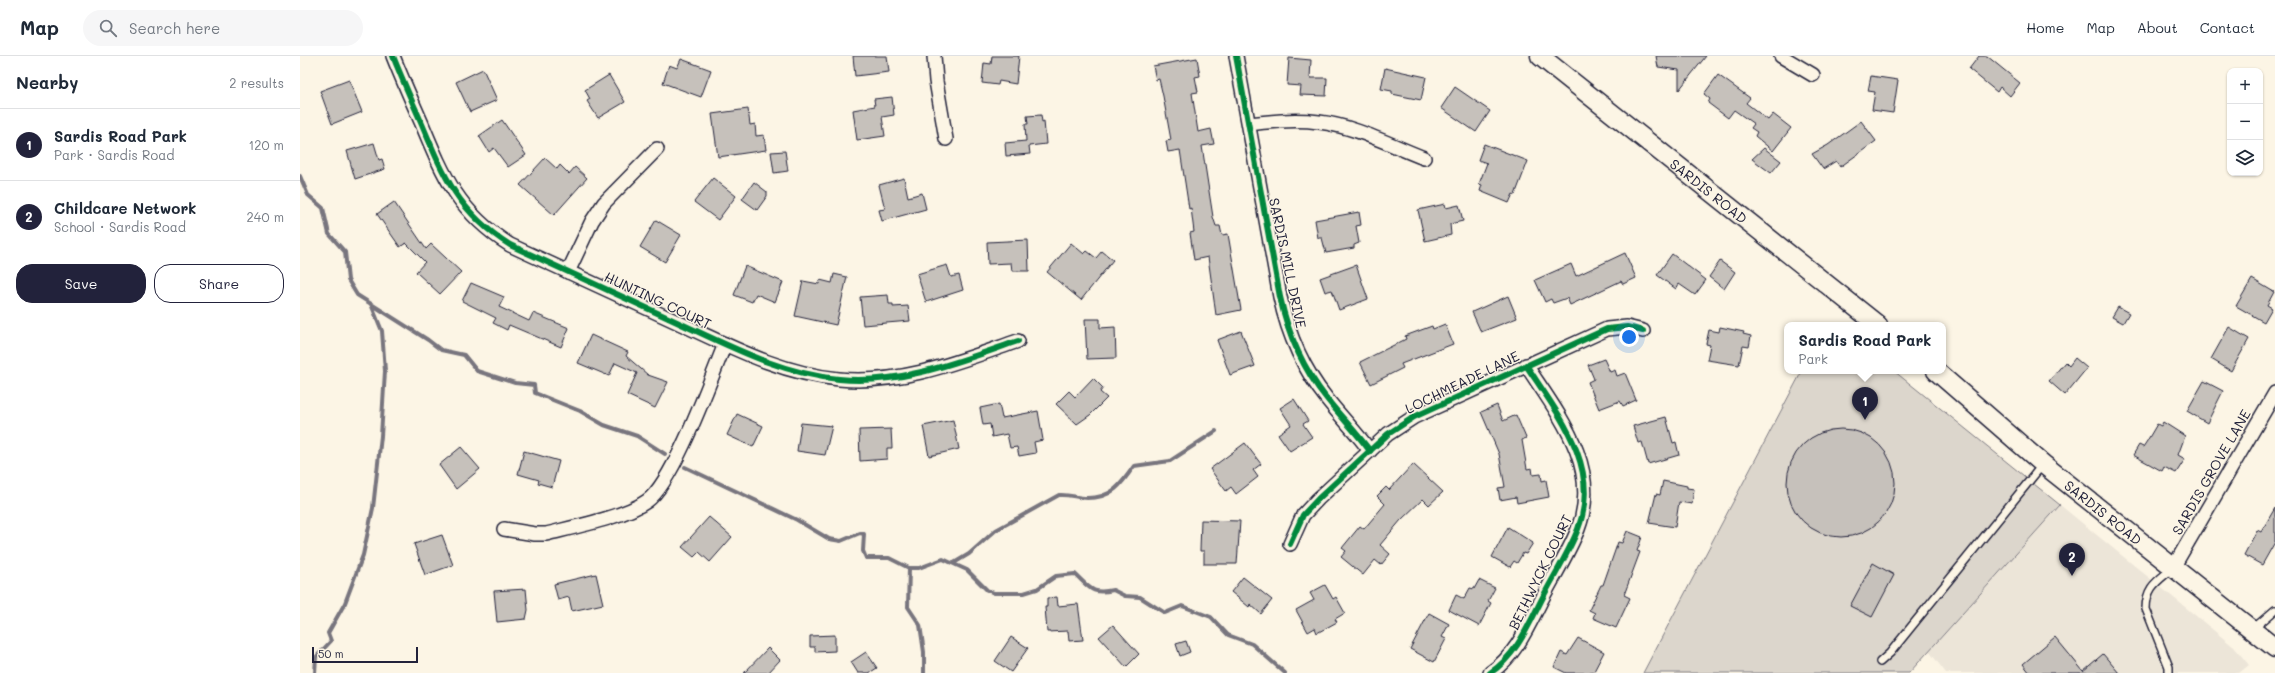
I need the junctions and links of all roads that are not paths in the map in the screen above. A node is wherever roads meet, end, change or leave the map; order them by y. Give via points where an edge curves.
1 (393, 56) edge
2 (934, 56) edge
3 (1236, 56) edge
4 (1540, 56) edge
5 (1781, 56) edge
6 (1813, 75) dead end
7 (1249, 124) junction
8 (946, 140) dead end
9 (657, 149) dead end
10 (1424, 158) dead end
11 (568, 272) junction
12 (1874, 322) edge
13 (1643, 331) dead end
14 (1018, 341) dead end
15 (725, 344) junction
16 (1526, 365) junction
17 (1939, 374) edge
18 (2275, 393) edge
19 (1370, 451) junction
20 (2043, 464) junction
21 (504, 529) dead end
22 (1290, 544) dead end
23 (2174, 566) junction
24 (2275, 610) edge
25 (2253, 629) junction
26 (2275, 648) edge
27 (1880, 662) dead end
28 (1490, 673) edge
29 (2169, 673) edge

1 - 11 street, HUNTING COURT via 444,176 464,206 497,237
2 - 8 street
3 - 7 street, SARDIS MILL DRIVE
4 - 12 main road, SARDIS ROAD
5 - 6 street
7 - 10 street via 1287,120 1320,122 1355,131
7 - 19 street, SARDIS MILL DRIVE via 1280,297 1297,352 1326,399
9 - 11 street via 604,203
11 - 15 street, HUNTING COURT
13 - 16 street, LOCHMEADE LANE via 1627,327 1607,329
14 - 15 street, HUNTING COURT via 926,372 890,378 840,379 776,365
15 - 21 street via 675,461 656,493 648,500 629,510 546,534
16 - 19 street, LOCHMEADE LANE via 1414,417 1388,434
16 - 28 street, BETHWYCK COURT via 1578,450 1583,469 1584,501 1578,529 1534,615 1513,652
17 - 20 main road, SARDIS ROAD
18 - 23 street, SARDIS GROVE LANE
19 - 22 street, LOCHMEADE LANE via 1303,515
20 - 23 main road, SARDIS ROAD
20 - 27 lane via 1890,653
23 - 25 main road, SARDIS ROAD
23 - 29 lane via 2149,588 2146,599 2146,609 2169,667
24 - 25 lane
25 - 26 main road, SARDIS ROAD

